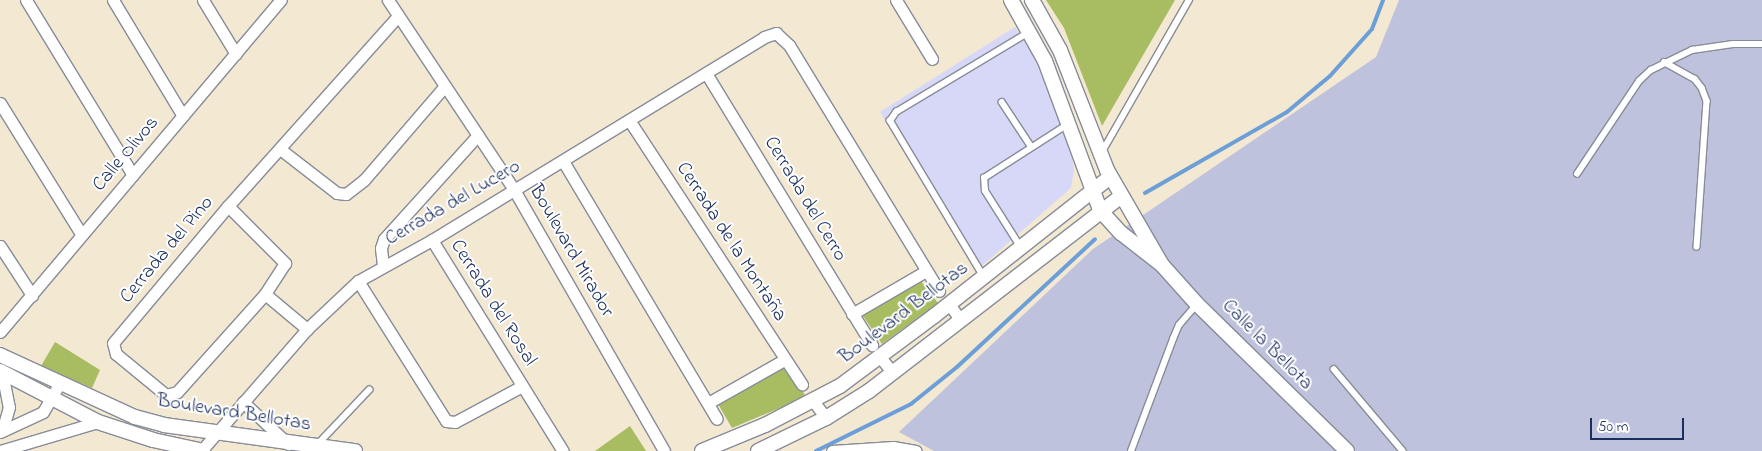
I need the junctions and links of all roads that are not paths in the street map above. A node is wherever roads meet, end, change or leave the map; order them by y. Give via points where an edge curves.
1 (26, 0) edge
2 (112, 0) edge
3 (203, 0) edge
4 (281, 0) edge
5 (388, 0) edge
6 (896, 0) edge
7 (1011, 0) edge
8 (1032, 0) edge
9 (1189, 0) edge
10 (396, 17) junction
11 (1029, 32) junction
12 (1762, 44) edge
13 (236, 54) junction
14 (932, 59) dead end
15 (1664, 62) junction
16 (706, 73) junction
17 (444, 87) junction
18 (1002, 102) dead end
19 (0, 104) edge
20 (183, 116) junction
21 (629, 120) junction
22 (1070, 122) junction
23 (478, 135) junction
24 (1031, 146) junction
25 (280, 149) junction
26 (1101, 155) junction
27 (563, 161) junction
28 (1577, 174) dead end
29 (133, 175) junction
30 (1110, 177) junction
31 (513, 188) junction
32 (1091, 191) junction
33 (1121, 196) junction
34 (228, 206) junction
35 (1100, 210) junction
36 (82, 235) junction
37 (432, 240) junction
38 (0, 246) edge
39 (1697, 247) dead end
40 (1021, 248) junction
41 (383, 265) junction
42 (1162, 265) junction
43 (926, 271) junction
44 (984, 277) junction
45 (358, 281) junction
46 (939, 291) dead end
47 (265, 294) junction
48 (32, 295) junction
49 (949, 304) junction
50 (1197, 304) junction
51 (852, 314) junction
52 (960, 319) junction
53 (306, 329) junction
54 (0, 332) edge
55 (872, 345) dead end
56 (0, 355) edge
57 (880, 357) junction
58 (784, 360) junction
59 (1334, 369) dead end
60 (1, 372) edge
61 (892, 372) junction
62 (60, 383) junction
63 (802, 384) dead end
64 (522, 386) junction
65 (369, 390) dead end
66 (51, 400) junction
67 (243, 402) junction
68 (814, 402) junction
69 (708, 403) junction
70 (826, 418) junction
71 (717, 419) dead end
72 (98, 422) junction
73 (1, 432) edge
74 (215, 433) junction
75 (288, 444) junction
76 (315, 447) junction
77 (0, 451) edge
78 (202, 451) edge
79 (355, 451) edge
80 (563, 451) edge
81 (664, 451) edge
82 (702, 451) edge
83 (758, 451) edge
84 (832, 451) edge
85 (916, 451) edge
86 (1131, 451) edge
87 (1347, 451) edge
88 (1403, 451) edge

1 - 29 street
2 - 20 street
3 - 13 street
4 - 13 street, Calle Olivos
5 - 10 street, Boulevard Mirador
6 - 14 street
7 - 11 street, Calle la Bellota
8 - 26 street, Calle la Bellota via 1060,50
9 - 26 lane
10 - 17 street, Boulevard Mirador
10 - 25 street, Cerrada del Pino
11 - 22 street, Calle la Bellota via 1045,61
11 - 44 lane via 896,112 890,120
12 - 15 lane via 1692,50
13 - 20 street, Calle Olivos
15 - 28 lane via 1639,81
15 - 39 lane via 1695,79 1707,102
16 - 21 street, Cerrada del Lucero
16 - 43 street, Cerrada del Lucero via 776,33 789,45
16 - 51 street, Cerrada del Cerro
17 - 23 street, Boulevard Mirador
17 - 25 street via 364,180 346,194 337,193
18 - 24 lane
19 - 36 street
20 - 29 street, Calle Olivos
21 - 27 street, Cerrada del Lucero
21 - 58 street, Cerrada de la Montaña
22 - 24 lane
22 - 32 street, Calle la Bellota
23 - 31 street, Boulevard Mirador
23 - 41 street via 384,239 381,248
24 - 40 lane via 990,172 983,184
25 - 34 street, Cerrada del Pino
26 - 30 street, Calle la Bellota
27 - 31 street, Cerrada del Lucero
27 - 69 street
29 - 36 street, Calle Olivos
30 - 32 street, Boulevard Bellotas
30 - 33 street, Calle la Bellota
31 - 37 street, Cerrada del Lucero
31 - 81 street, Boulevard Mirador
32 - 35 street, Calle la Bellota
32 - 40 street, Boulevard Bellotas
33 - 35 street, Boulevard Bellotas
33 - 42 street, Calle la Bellota
34 - 47 street, Cerrada del Pino via 285,261
34 - 47 street, Cerrada del Pino via 113,344 113,350 166,395 173,395
35 - 42 street, Calle la Bellota via 1121,233
35 - 52 street, Boulevard Bellotas
36 - 48 street, Calle Olivos
37 - 41 street, Cerrada del Lucero
37 - 64 street, Cerrada del Rosal
38 - 48 street
40 - 44 street, Boulevard Bellotas
41 - 45 street, Cerrada del Lucero
42 - 50 street, Calle la Bellota
43 - 46 street
43 - 51 street
44 - 49 street, Boulevard Bellotas
45 - 53 street, Cerrada del Lucero
45 - 64 street, Cerrada del Rosal via 446,421 455,422
47 - 53 street
48 - 54 street, Calle Olivos
49 - 52 street
49 - 57 street, Boulevard Bellotas
50 - 86 lane via 1179,325
50 - 87 street, Calle la Bellota
51 - 55 street, Cerrada del Cerro
52 - 61 street, Boulevard Bellotas
53 - 67 street, Cerrada del Lucero
56 - 62 street, Boulevard Bellotas
57 - 61 street
57 - 68 street, Boulevard Bellotas
58 - 63 street, Cerrada de la Montaña
58 - 69 street
59 - 88 lane
60 - 66 street, Boulevard Bellotas
60 - 73 street via 9,407
61 - 70 street, Boulevard Bellotas
62 - 66 street
62 - 74 street, Boulevard Bellotas via 135,417
64 - 80 street, Cerrada del Rosal
65 - 76 lane
66 - 72 street, Boulevard Bellotas
66 - 73 street via 37,417
67 - 74 street, Cerrada del Lucero
67 - 75 street
68 - 70 street
68 - 82 street, Boulevard Bellotas
69 - 71 street
70 - 83 street, Boulevard Bellotas
72 - 77 street
72 - 78 street, Boulevard Bellotas via 126,433
74 - 75 street, Boulevard Bellotas
74 - 78 street, Cerrada del Lucero
75 - 76 street, Boulevard Bellotas
76 - 79 street, Boulevard Bellotas
84 - 85 street via 892,447

